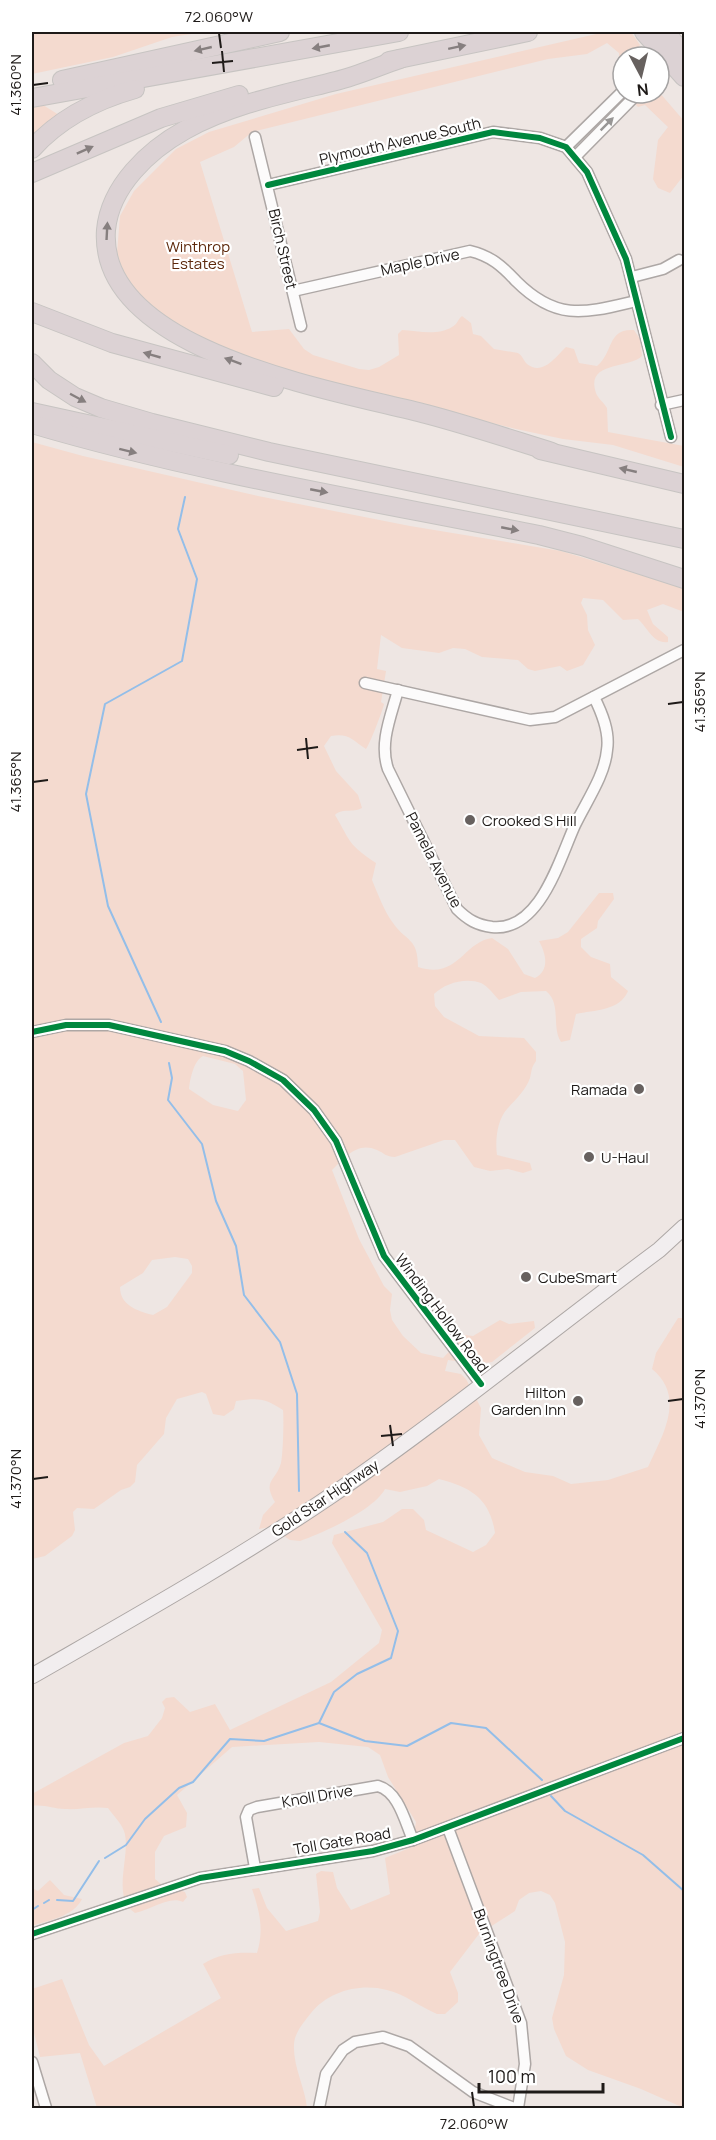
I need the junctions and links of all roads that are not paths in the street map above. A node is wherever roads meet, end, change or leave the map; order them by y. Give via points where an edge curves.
1 (280, 32) edge
2 (399, 32) edge
3 (528, 32) edge
4 (644, 32) edge
5 (657, 45) edge
6 (259, 59) junction
7 (400, 59) junction
8 (671, 59) edge
9 (684, 77) edge
10 (32, 87) edge
11 (32, 98) edge
12 (611, 105) edge
13 (624, 105) edge
14 (255, 137) dead end
15 (32, 149) edge
16 (571, 152) junction
17 (32, 173) edge
18 (268, 185) junction
19 (679, 260) dead end
20 (632, 277) junction
21 (293, 291) junction
22 (636, 301) junction
23 (32, 312) edge
24 (301, 326) dead end
25 (32, 363) edge
26 (684, 400) edge
27 (662, 405) junction
28 (32, 412) edge
29 (32, 424) edge
30 (671, 437) dead end
31 (552, 452) junction
32 (684, 484) edge
33 (684, 539) edge
34 (684, 545) edge
35 (684, 579) edge
36 (684, 650) edge
37 (365, 683) dead end
38 (398, 690) junction
39 (594, 697) junction
40 (32, 1032) edge
41 (684, 1227) edge
42 (481, 1384) junction
43 (32, 1676) edge
44 (684, 1738) edge
45 (448, 1828) junction
46 (413, 1840) junction
47 (255, 1868) junction
48 (32, 1934) edge
49 (32, 2062) edge
50 (46, 2109) edge
51 (318, 2109) edge
52 (516, 2109) edge

1 -> 10 highway
2 -> 6 highway
7 -> 3 highway
4 - 5 highway
6 - 11 highway
6 - 15 highway via 123,93 58,125
17 -> 7 highway via 192,107
31 -> 7 highway via 444,419 288,379 223,357 160,324 133,300 114,272 106,237 110,211 125,182 165,143 218,114 272,96 338,81
8 - 9 highway
12 - 16 street
16 -> 13 street
14 - 18 street, Birch Street
16 - 18 street, Plymouth Avenue South via 529,136 493,132
16 - 20 street via 595,188
18 - 21 street, Birch Street
19 - 20 street via 663,269
20 - 22 street
21 - 22 street, Maple Drive via 470,251 495,260 537,300 561,311 587,312
21 - 24 street, Birch Street
22 - 27 street
31 -> 23 highway via 169,360
25 -> 33 highway via 49,380 84,401 162,426
26 - 27 street
27 - 30 street
28 - 34 highway
29 -> 35 highway via 168,460 540,535
32 -> 31 highway
36 - 39 street
37 - 38 street
38 - 39 street via 530,720 555,717
38 - 39 street, Pamela Avenue via 385,742 388,770 457,909 481,926 498,927 514,926 536,907 606,760 607,732
40 - 42 street, Winding Hollow Road via 66,1024 109,1025 225,1052 283,1080 314,1110 336,1141 384,1256
41 - 42 main road, Gold Star Highway
42 - 43 main road, Gold Star Highway via 418,1434 291,1522
44 - 45 street, Toll Gate Road
45 - 46 street, Toll Gate Road
45 - 52 street, Burningtree Drive via 521,2024 525,2064
46 - 47 street, Toll Gate Road via 373,1851
46 - 47 street, Knoll Drive via 387,1788 378,1786 268,1805 249,1810 246,1817
47 - 48 street, Toll Gate Road via 176,1884
49 - 50 street
51 - 52 street via 326,2074 342,2050 355,2042 383,2037 409,2046 472,2092

